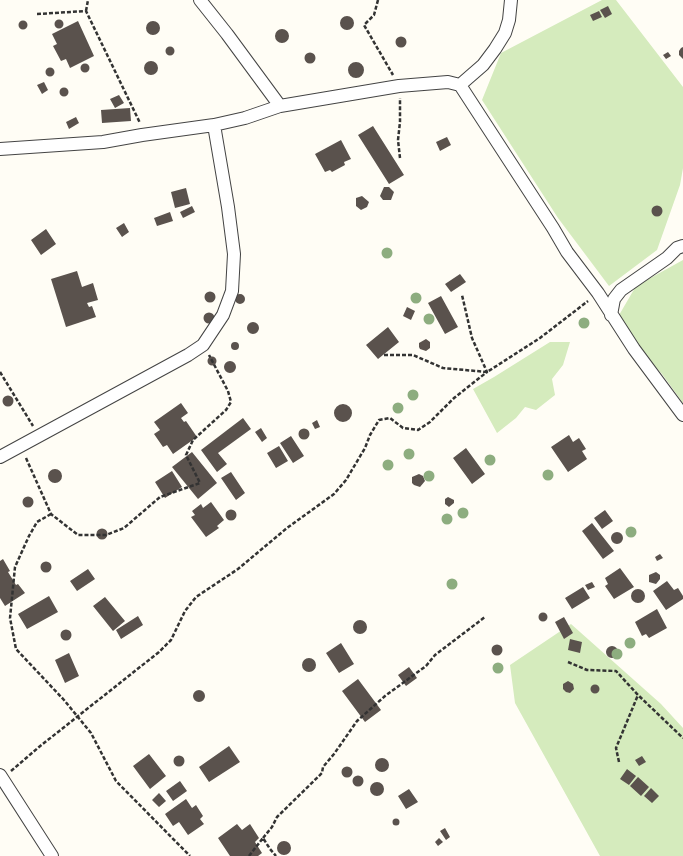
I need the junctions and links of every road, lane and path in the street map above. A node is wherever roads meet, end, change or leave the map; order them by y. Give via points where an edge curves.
1 (88, 0) edge
2 (200, 0) edge
3 (378, 0) edge
4 (511, 0) edge
5 (86, 11) junction
6 (37, 14) dead end
7 (460, 85) junction
8 (400, 86) junction
9 (280, 106) junction
10 (214, 125) junction
11 (142, 135) junction
12 (0, 150) edge
13 (400, 158) dead end
14 (683, 246) edge
15 (598, 293) junction
16 (462, 295) dead end
17 (610, 315) junction
18 (203, 345) junction
19 (384, 355) dead end
20 (0, 372) edge
21 (487, 372) junction
22 (683, 415) edge
23 (39, 435) junction
24 (27, 442) junction
25 (0, 457) edge
26 (51, 514) junction
27 (485, 617) dead end
28 (568, 662) dead end
29 (638, 695) junction
30 (78, 717) junction
31 (683, 738) edge
32 (619, 762) dead end
33 (1, 777) edge
34 (263, 838) junction
35 (52, 856) edge
36 (190, 856) edge
37 (249, 856) edge
38 (276, 856) edge

1 - 5 path
2 - 9 street
3 - 8 path via 374,15 364,25
4 - 7 street via 505,33 483,65
5 - 6 path
5 - 11 path via 143,129
7 - 8 street via 448,82
7 - 15 street via 567,252
8 - 9 street
8 - 13 path
9 - 10 street
10 - 11 street
10 - 18 street via 234,254 232,291 223,315
11 - 12 street via 102,142
14 - 17 street via 617,294
15 - 17 street
15 - 21 path via 540,338
16 - 21 path via 472,338
17 - 22 street
18 - 23 street
18 - 26 path via 228,391 231,402 226,410 193,440 186,455 200,483 160,497 124,528 106,535 78,536
19 - 21 path via 413,355 443,368
20 - 23 path
21 - 30 path via 418,430 403,428 390,418 379,420 346,480 334,494 238,569 196,597 185,611 171,640 160,652
23 - 24 street
24 - 25 street
24 - 26 path via 25,460
26 - 30 path via 38,522 15,567 10,618 16,649
27 - 34 path via 435,655 426,666 385,696 358,721 323,767 322,773 277,817
28 - 29 path via 587,670 616,671
29 - 31 path
29 - 32 path via 616,748
30 - 33 path
30 - 36 path via 91,734 116,781
33 - 35 street
34 - 37 path
34 - 38 path

